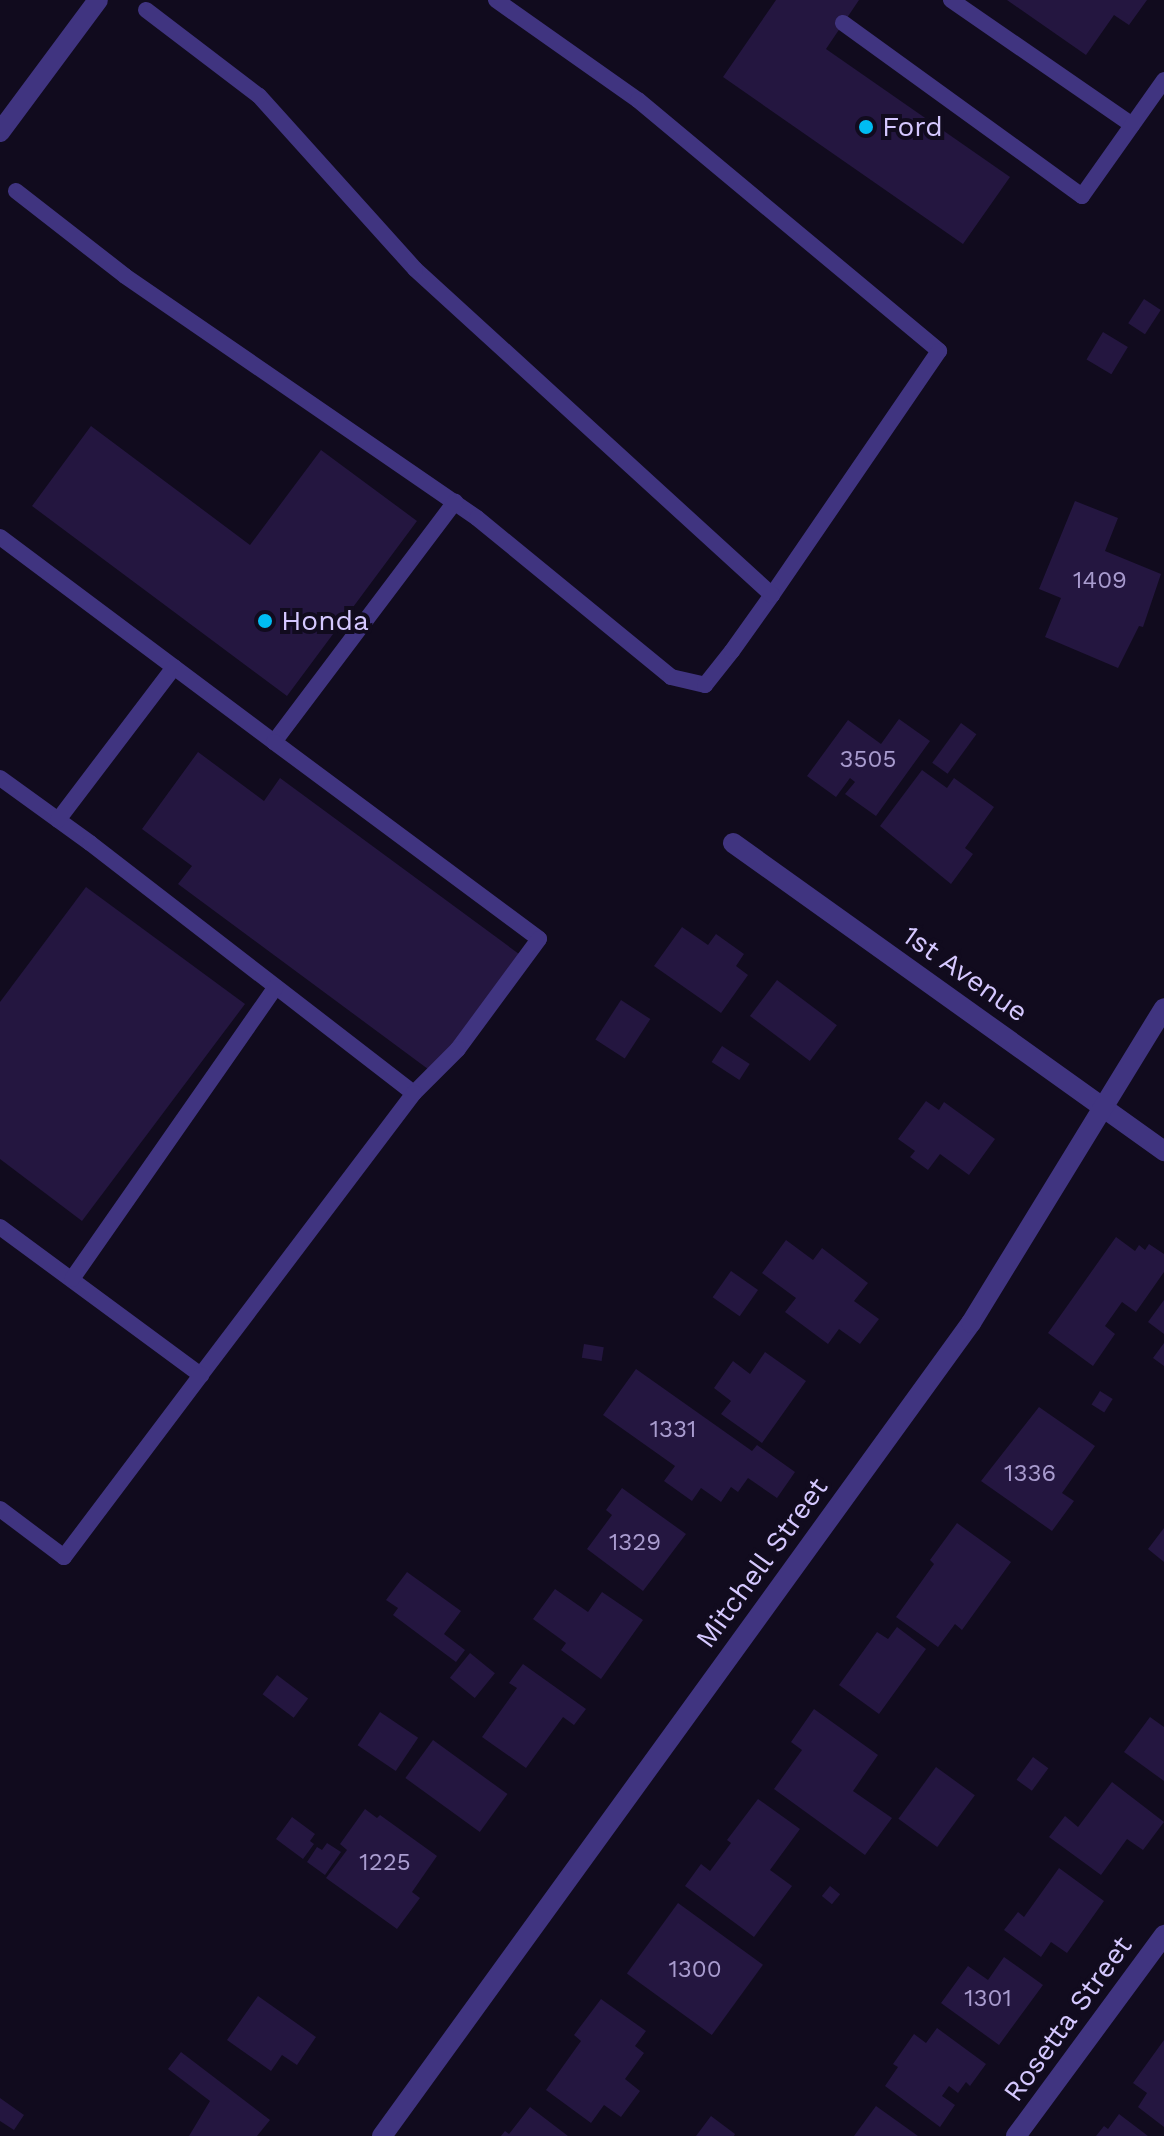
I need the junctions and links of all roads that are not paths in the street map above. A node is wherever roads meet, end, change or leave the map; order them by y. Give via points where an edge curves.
1 (98, 0) edge
2 (496, 0) edge
3 (951, 0) edge
4 (146, 10) dead end
5 (843, 23) dead end
6 (1164, 80) edge
7 (1132, 125) junction
8 (0, 132) edge
9 (16, 191) dead end
10 (455, 502) junction
11 (0, 537) edge
12 (772, 595) junction
13 (174, 667) junction
14 (274, 742) junction
15 (0, 778) edge
16 (58, 820) junction
17 (733, 843) dead end
18 (276, 987) junction
19 (1164, 1008) edge
20 (414, 1093) junction
21 (1105, 1109) junction
22 (1164, 1151) edge
23 (0, 1227) edge
24 (72, 1279) junction
25 (201, 1375) junction
26 (0, 1509) edge
27 (1164, 1935) edge
28 (382, 2136) edge
29 (1016, 2136) edge

1 - 8 street
2 - 12 lane via 638,100 939,351
3 - 7 lane
4 - 12 lane via 259,96 415,269
5 - 7 lane via 1082,196
6 - 7 lane
9 - 10 lane via 125,276
10 - 12 lane via 671,677 705,685
10 - 14 lane
11 - 13 lane
13 - 14 lane
13 - 16 lane
14 - 20 lane via 539,939 458,1049
15 - 16 lane
16 - 18 lane
17 - 21 street, 1st Avenue
18 - 20 lane
18 - 24 lane
19 - 21 street, Mitchell Street
20 - 25 lane
21 - 22 street, 1st Avenue
21 - 28 street, Mitchell Street via 971,1323
23 - 24 lane
24 - 25 lane
25 - 26 lane via 64,1557
27 - 29 street, Rosetta Street

